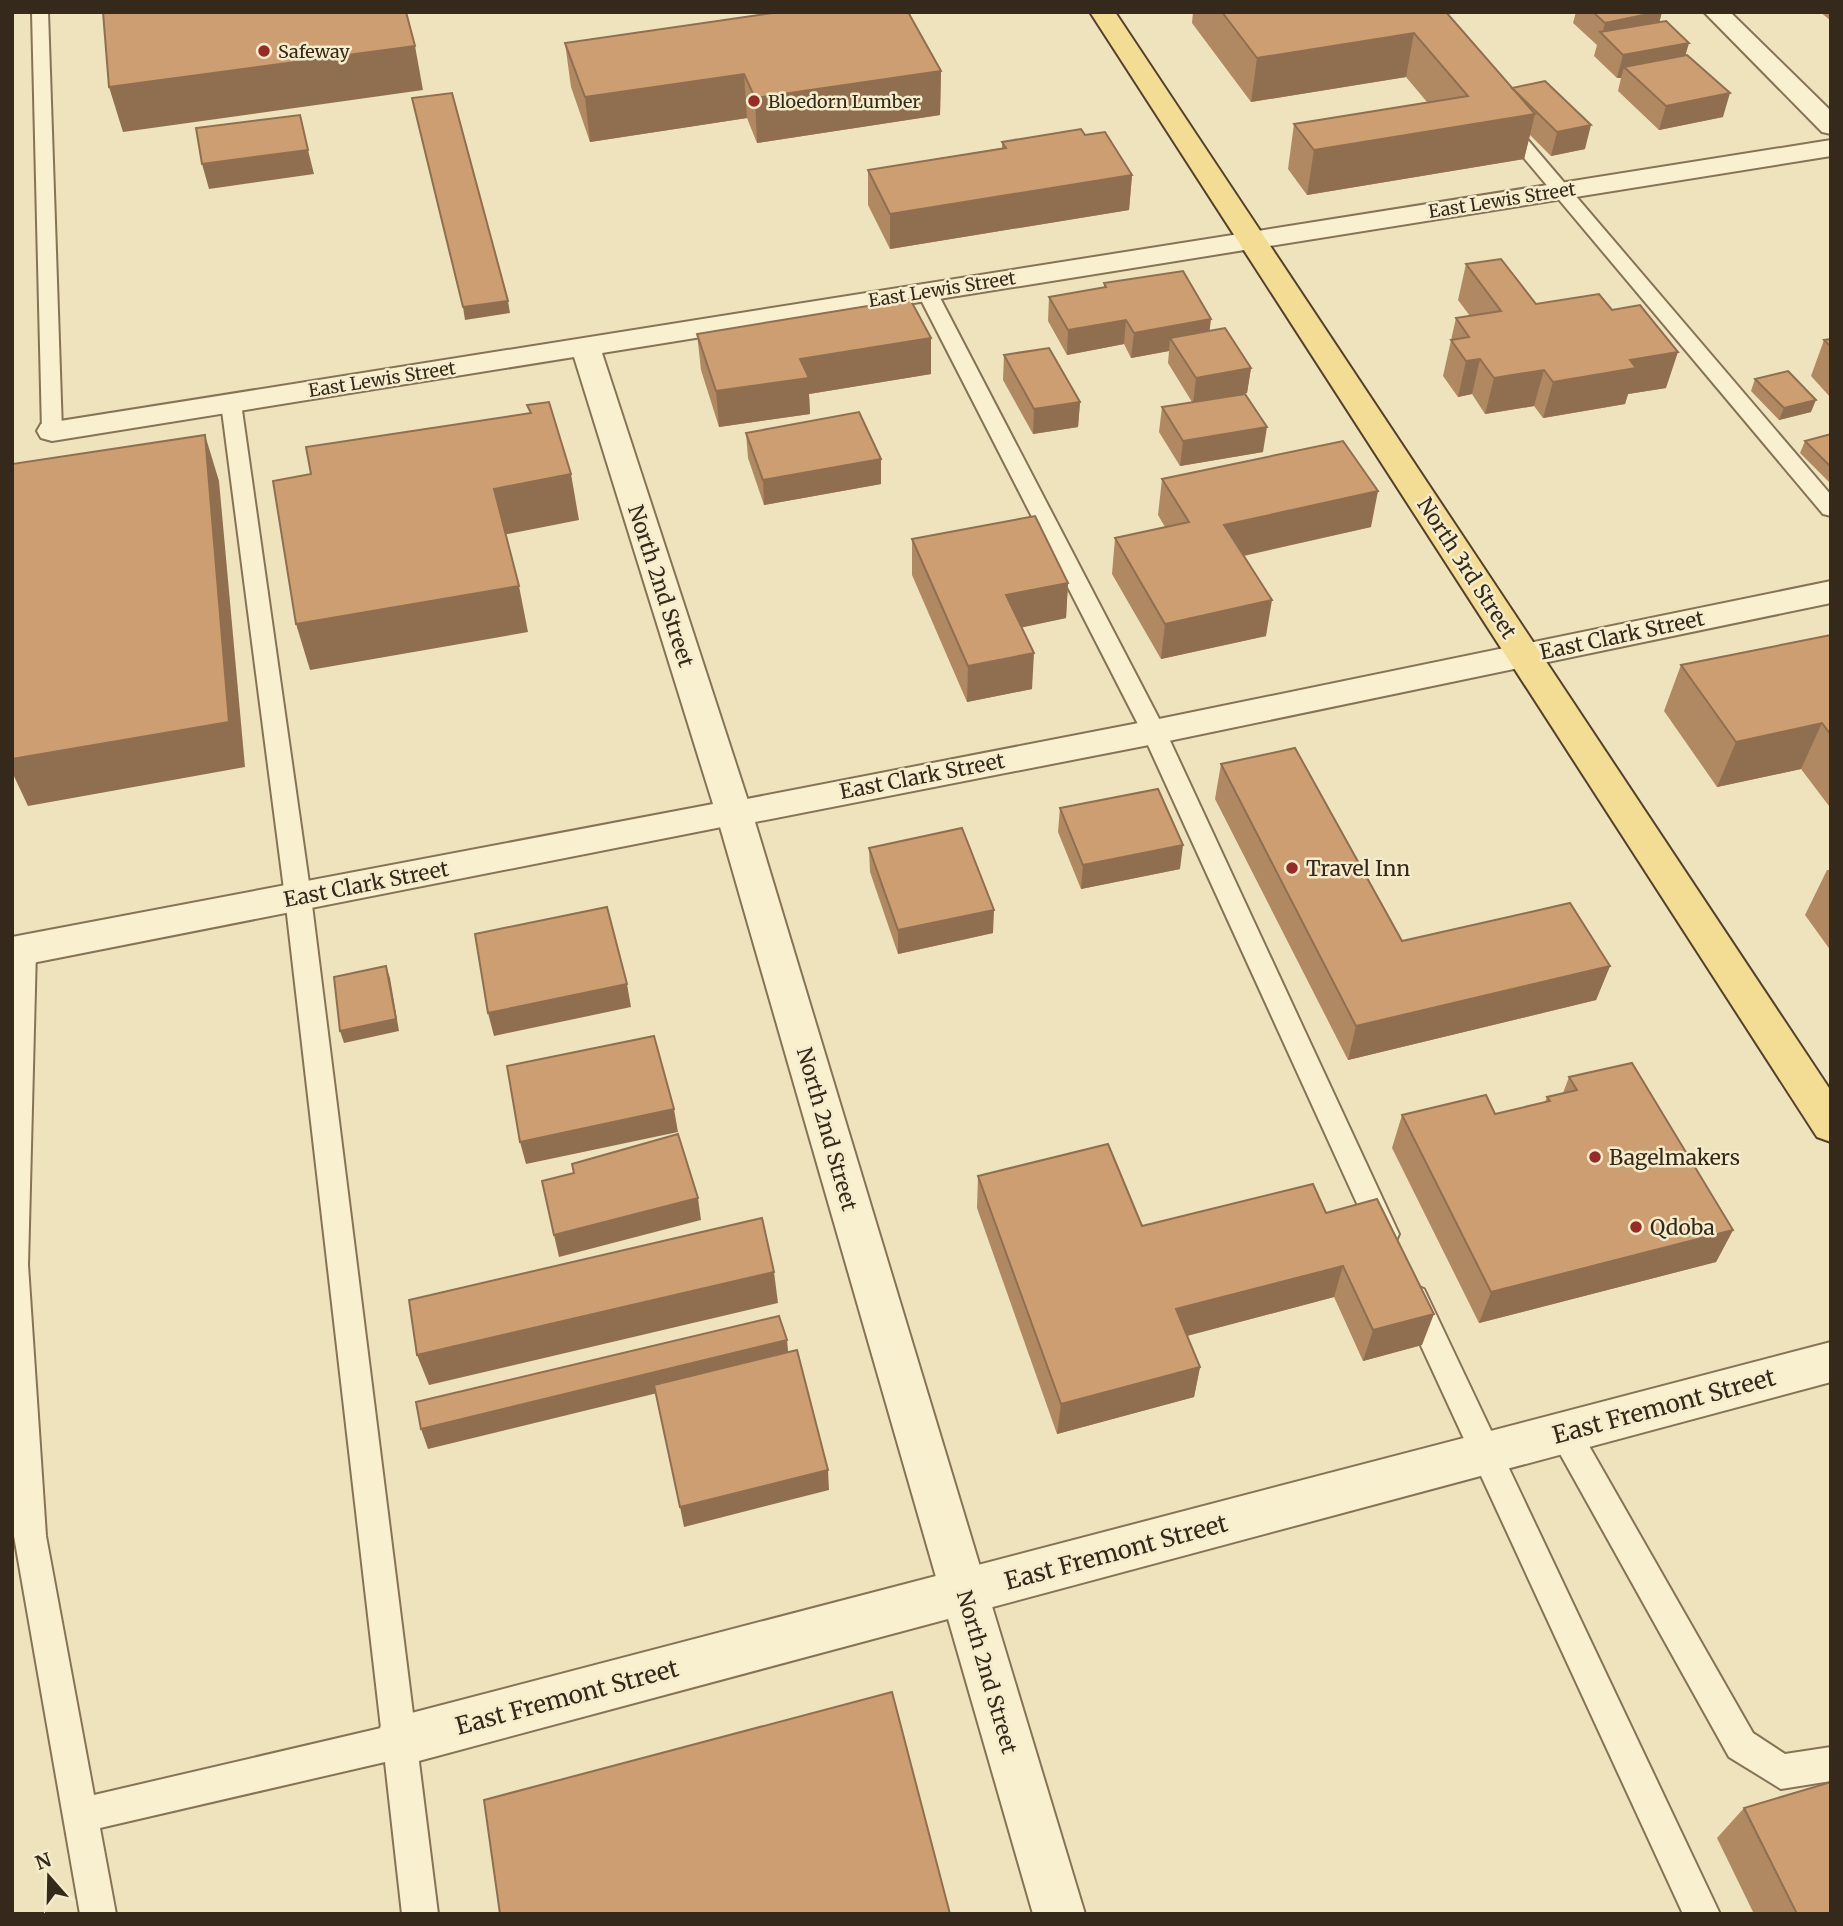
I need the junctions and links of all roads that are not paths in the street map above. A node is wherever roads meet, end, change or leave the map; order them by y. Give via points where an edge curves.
1 (40, 12) edge
2 (1102, 12) edge
3 (1716, 12) edge
4 (1490, 107) edge
5 (1831, 126) edge
6 (1831, 148) edge
7 (1561, 191) junction
8 (1251, 240) junction
9 (927, 292) junction
10 (585, 346) junction
11 (231, 403) junction
12 (52, 431) joint
13 (1831, 509) edge
14 (1831, 592) edge
15 (1524, 655) junction
16 (1154, 732) junction
17 (734, 813) junction
18 (298, 897) junction
19 (18, 951) edge
20 (1831, 1125) edge
21 (1831, 1362) edge
22 (1565, 1433) junction
23 (1485, 1453) junction
24 (964, 1592) junction
25 (400, 1741) junction
26 (1831, 1764) edge
27 (80, 1815) junction
28 (98, 1914) edge
29 (420, 1914) edge
30 (1059, 1914) edge
31 (1702, 1914) edge

1 - 12 lane
2 - 8 main road, North 3rd Street
3 - 5 street
4 - 7 lane
6 - 7 street, East Lewis Street
7 - 8 street, East Lewis Street
7 - 13 lane
8 - 9 street, East Lewis Street
8 - 15 main road, North 3rd Street
9 - 10 street, East Lewis Street
9 - 16 lane
10 - 11 street, East Lewis Street
10 - 17 street, North 2nd Street
11 - 12 street, East Lewis Street
11 - 18 lane
14 - 15 street, East Clark Street
15 - 16 street, East Clark Street
15 - 20 main road, North 3rd Street
16 - 17 street, East Clark Street
16 - 23 lane
17 - 18 street, East Clark Street
17 - 24 street, North 2nd Street
18 - 19 street, East Clark Street
18 - 25 lane
19 - 27 lane via 13,1265 30,1536
21 - 22 street, East Fremont Street
22 - 23 street, East Fremont Street
22 - 26 lane via 1741,1745 1781,1772
23 - 24 street, East Fremont Street
23 - 31 lane
24 - 25 street, East Fremont Street
24 - 30 street, North 2nd Street
25 - 27 lane
25 - 29 lane
27 - 28 lane

